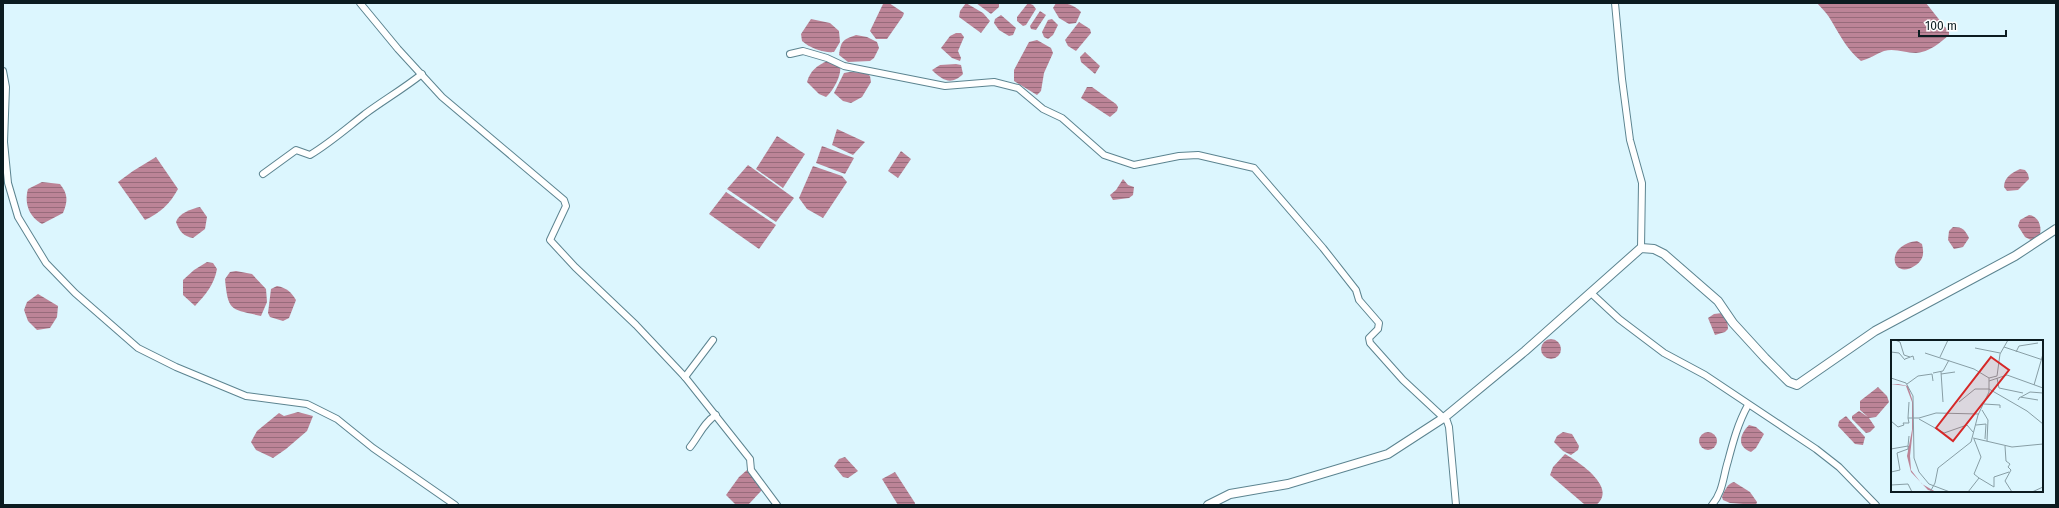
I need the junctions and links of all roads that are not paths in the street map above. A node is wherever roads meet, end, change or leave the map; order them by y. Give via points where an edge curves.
1 (360, 3) edge
2 (1615, 3) edge
3 (790, 54) dead end
4 (3, 71) edge
5 (422, 74) junction
6 (263, 174) dead end
7 (2056, 229) edge
8 (1641, 248) junction
9 (1591, 292) junction
10 (713, 340) dead end
11 (685, 377) junction
12 (1748, 405) junction
13 (716, 415) junction
14 (1445, 418) junction
15 (690, 447) dead end
16 (455, 505) edge
17 (777, 505) edge
18 (1208, 505) edge
19 (1456, 505) edge
20 (1712, 505) edge
21 (1876, 505) edge

1 - 5 street
2 - 8 street via 1630,140 1642,183
3 - 14 street via 802,51 844,66 944,86 994,82 1018,88 1043,109 1062,118 1104,155 1134,165 1198,155 1254,168 1323,248 1379,322 1378,329 1369,338 1370,343 1403,380
4 - 16 street via 6,87 4,142 8,183 18,217 46,263 75,293 138,348 176,367 246,396 307,404 337,419 373,448
5 - 6 street via 366,114 334,141 310,155 296,150
5 - 11 street via 442,97 564,200 566,206 550,240 636,324
7 - 8 street via 2015,256 1875,331 1797,385 1789,382 1765,358 1733,323 1718,301 1670,259 1654,249
8 - 9 street
9 - 12 street via 1620,319 1664,353 1705,375
9 - 14 street
10 - 11 street
11 - 13 street
12 - 20 street via 1739,421 1724,481
12 - 21 street via 1816,449 1839,467
13 - 15 street via 709,419
13 - 17 street via 750,459 751,470
14 - 18 street via 1388,454 1288,484 1230,494
14 - 19 street via 1449,427

